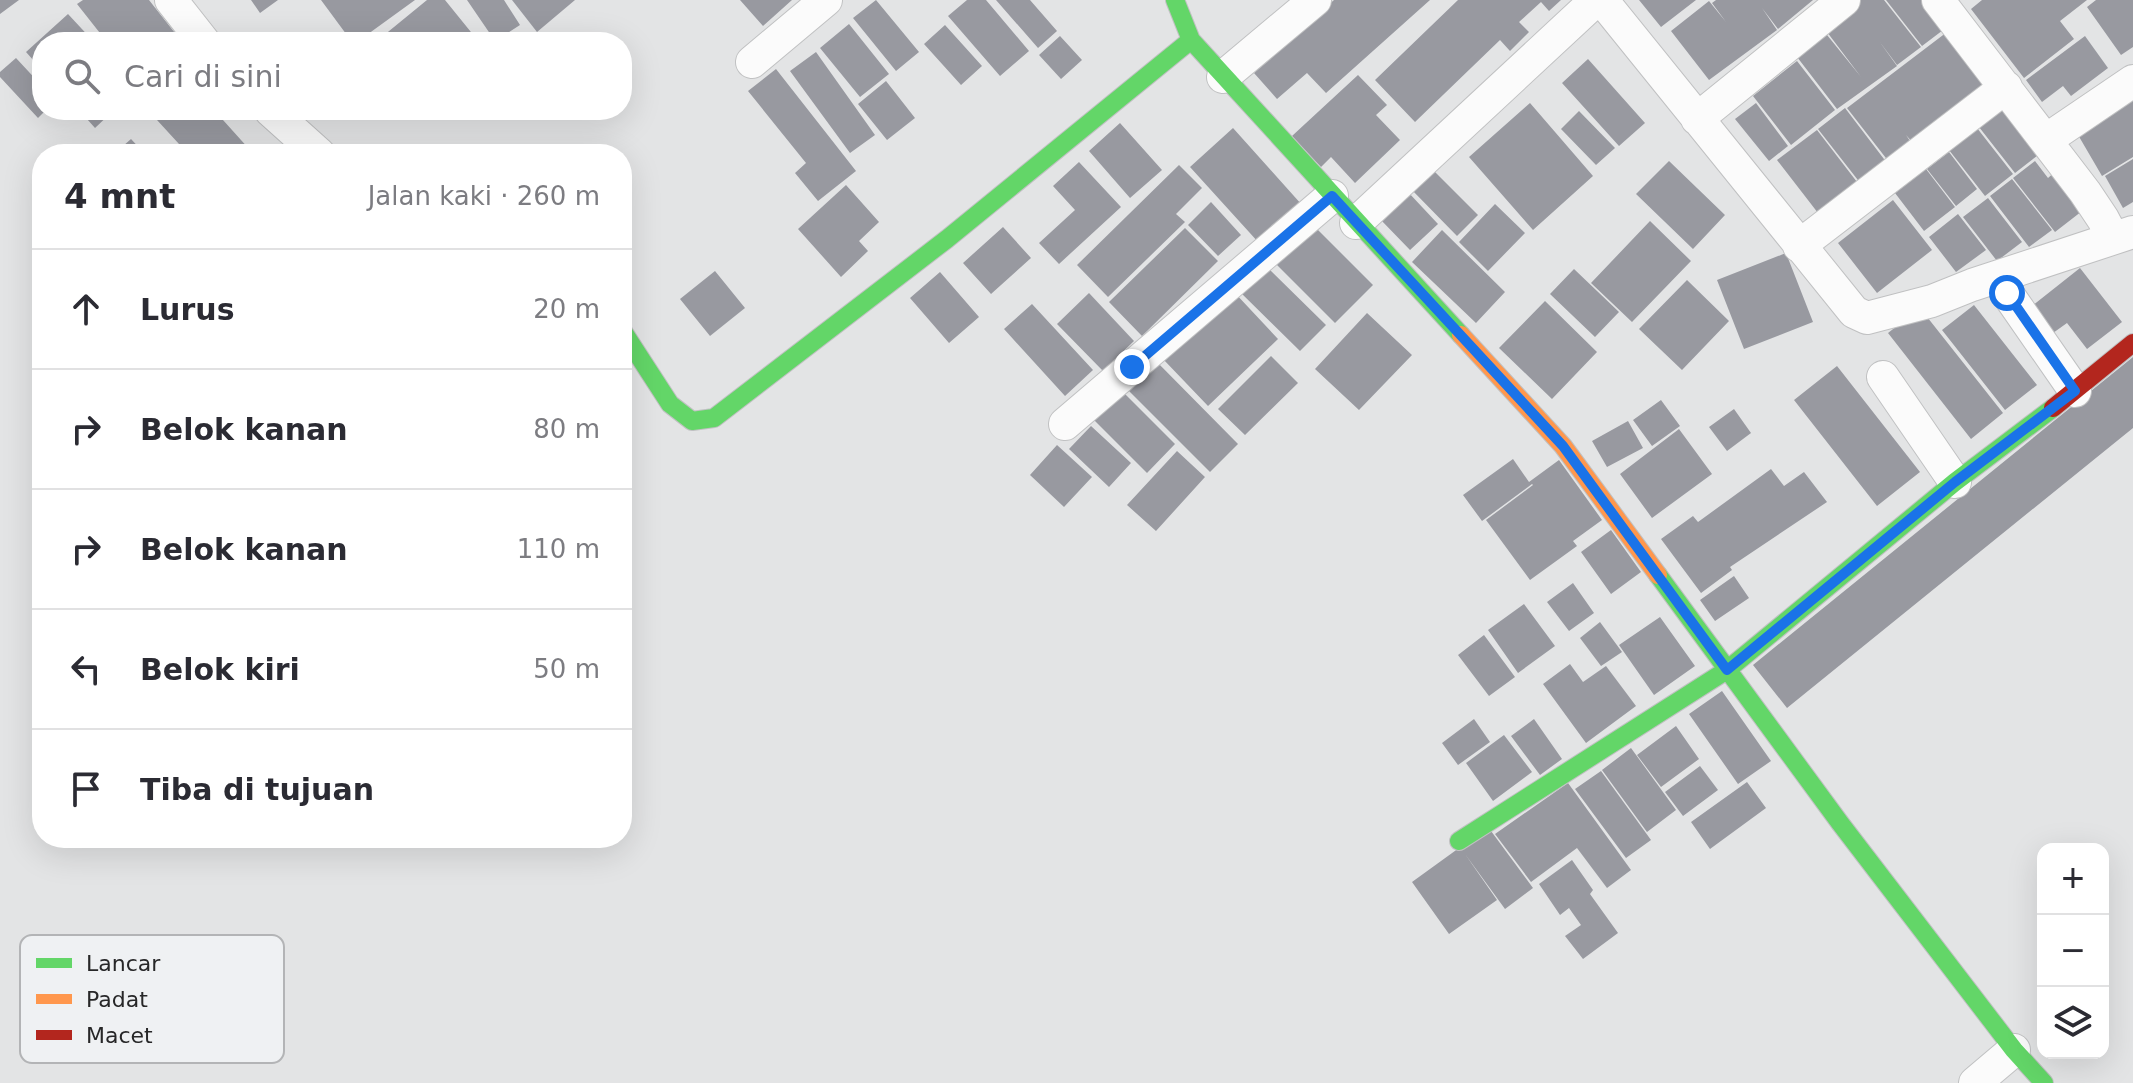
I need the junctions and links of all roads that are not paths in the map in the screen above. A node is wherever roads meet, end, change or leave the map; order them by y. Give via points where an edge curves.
1 (171, 0) edge
2 (826, 0) edge
3 (1175, 0) edge
4 (1315, 0) edge
5 (1599, 0) edge
6 (1844, 0) edge
7 (1951, 4) edge
8 (196, 32) edge
9 (1191, 40) junction
10 (752, 62) dead end
11 (1223, 77) junction
12 (2133, 81) edge
13 (2006, 87) junction
14 (1697, 119) junction
15 (281, 120) edge
16 (2046, 140) junction
17 (308, 144) edge
18 (1332, 196) junction
19 (1356, 223) junction
20 (2123, 235) edge
21 (1799, 246) junction
22 (2007, 293) dead end
23 (2133, 343) edge
24 (632, 345) edge
25 (1883, 377) dead end
26 (2075, 391) junction
27 (1065, 424) dead end
28 (1955, 482) junction
29 (1727, 670) junction
30 (1459, 841) dead end
31 (2014, 1050) junction
32 (1975, 1083) edge
33 (2044, 1083) edge

1 - 8 street
2 - 10 street
3 - 9 street
4 - 11 street
5 - 14 street
5 - 19 street
6 - 14 street
7 - 13 street
9 - 11 street
9 - 24 street via 947,239 714,418 692,421 670,404
11 - 18 street
12 - 16 street
13 - 16 street
13 - 21 street
14 - 21 street
15 - 17 street
16 - 20 street via 2103,219
18 - 19 street
18 - 27 street
19 - 29 street via 1563,446
20 - 21 street via 1867,318 1854,312
22 - 26 street
23 - 26 street
25 - 28 street
26 - 28 street
28 - 29 street
29 - 30 street
29 - 31 street
31 - 32 street
31 - 33 street

